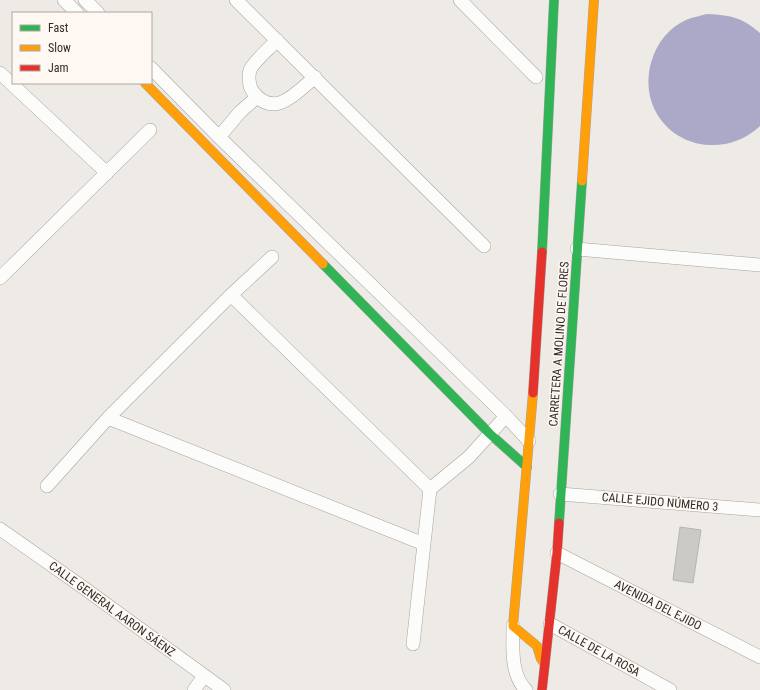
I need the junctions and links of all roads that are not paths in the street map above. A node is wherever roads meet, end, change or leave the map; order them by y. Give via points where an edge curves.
1 (64, 0) edge
2 (85, 0) edge
3 (236, 0) edge
4 (460, 0) edge
5 (554, 0) edge
6 (594, 0) edge
7 (76, 12) edge
8 (97, 12) edge
9 (277, 40) junction
10 (152, 69) edge
11 (0, 73) edge
12 (315, 77) junction
13 (536, 77) dead end
14 (146, 84) edge
15 (257, 97) junction
16 (150, 130) dead end
17 (219, 137) junction
18 (107, 173) junction
19 (484, 246) dead end
20 (577, 249) junction
21 (272, 257) dead end
22 (760, 265) edge
23 (0, 278) edge
24 (231, 295) junction
25 (506, 416) junction
26 (108, 418) junction
27 (490, 434) junction
28 (529, 441) junction
29 (526, 468) junction
30 (47, 486) dead end
31 (430, 489) junction
32 (560, 494) junction
33 (760, 510) edge
34 (0, 529) edge
35 (424, 544) junction
36 (557, 553) junction
37 (550, 624) junction
38 (513, 626) junction
39 (413, 644) dead end
40 (542, 645) junction
41 (760, 657) edge
42 (204, 676) junction
43 (194, 690) edge
44 (224, 690) edge
45 (526, 690) edge
46 (542, 690) edge
47 (670, 690) edge

1 - 7 street
2 - 8 street
3 - 9 street
4 - 13 street
5 - 28 street via 542,248
6 - 20 street, CARRETERA A MOLINO DE FLORES
9 - 12 street
9 - 15 street via 251,69 249,78 252,92
10 - 17 street
11 - 18 street
12 - 15 street via 280,104 270,104
12 - 19 street
14 - 27 street
15 - 17 street
16 - 18 street
17 - 25 street
18 - 23 street
20 - 22 street
20 - 32 street, CARRETERA A MOLINO DE FLORES
21 - 24 street
24 - 26 street
24 - 31 street
25 - 27 street
25 - 28 street
26 - 30 street
26 - 35 street
27 - 29 street
27 - 31 street via 469,457
28 - 29 street
29 - 38 street
31 - 35 street
32 - 33 street, CALLE EJIDO NÚMERO 3
32 - 36 street, CARRETERA A MOLINO DE FLORES
34 - 42 street, CALLE GENERAL AARON SÁENZ
35 - 39 street
36 - 37 street, CARRETERA A MOLINO DE FLORES
36 - 41 street, AVENIDA DEL EJIDO
37 - 40 street, CARRETERA A MOLINO DE FLORES
37 - 47 street, CALLE DE LA ROSA
38 - 40 street
38 - 45 street via 516,674
40 - 46 street, CARRETERA A MOLINO DE FLORES via 545,664
42 - 43 street
42 - 44 street, CALLE GENERAL AARON SÁENZ

